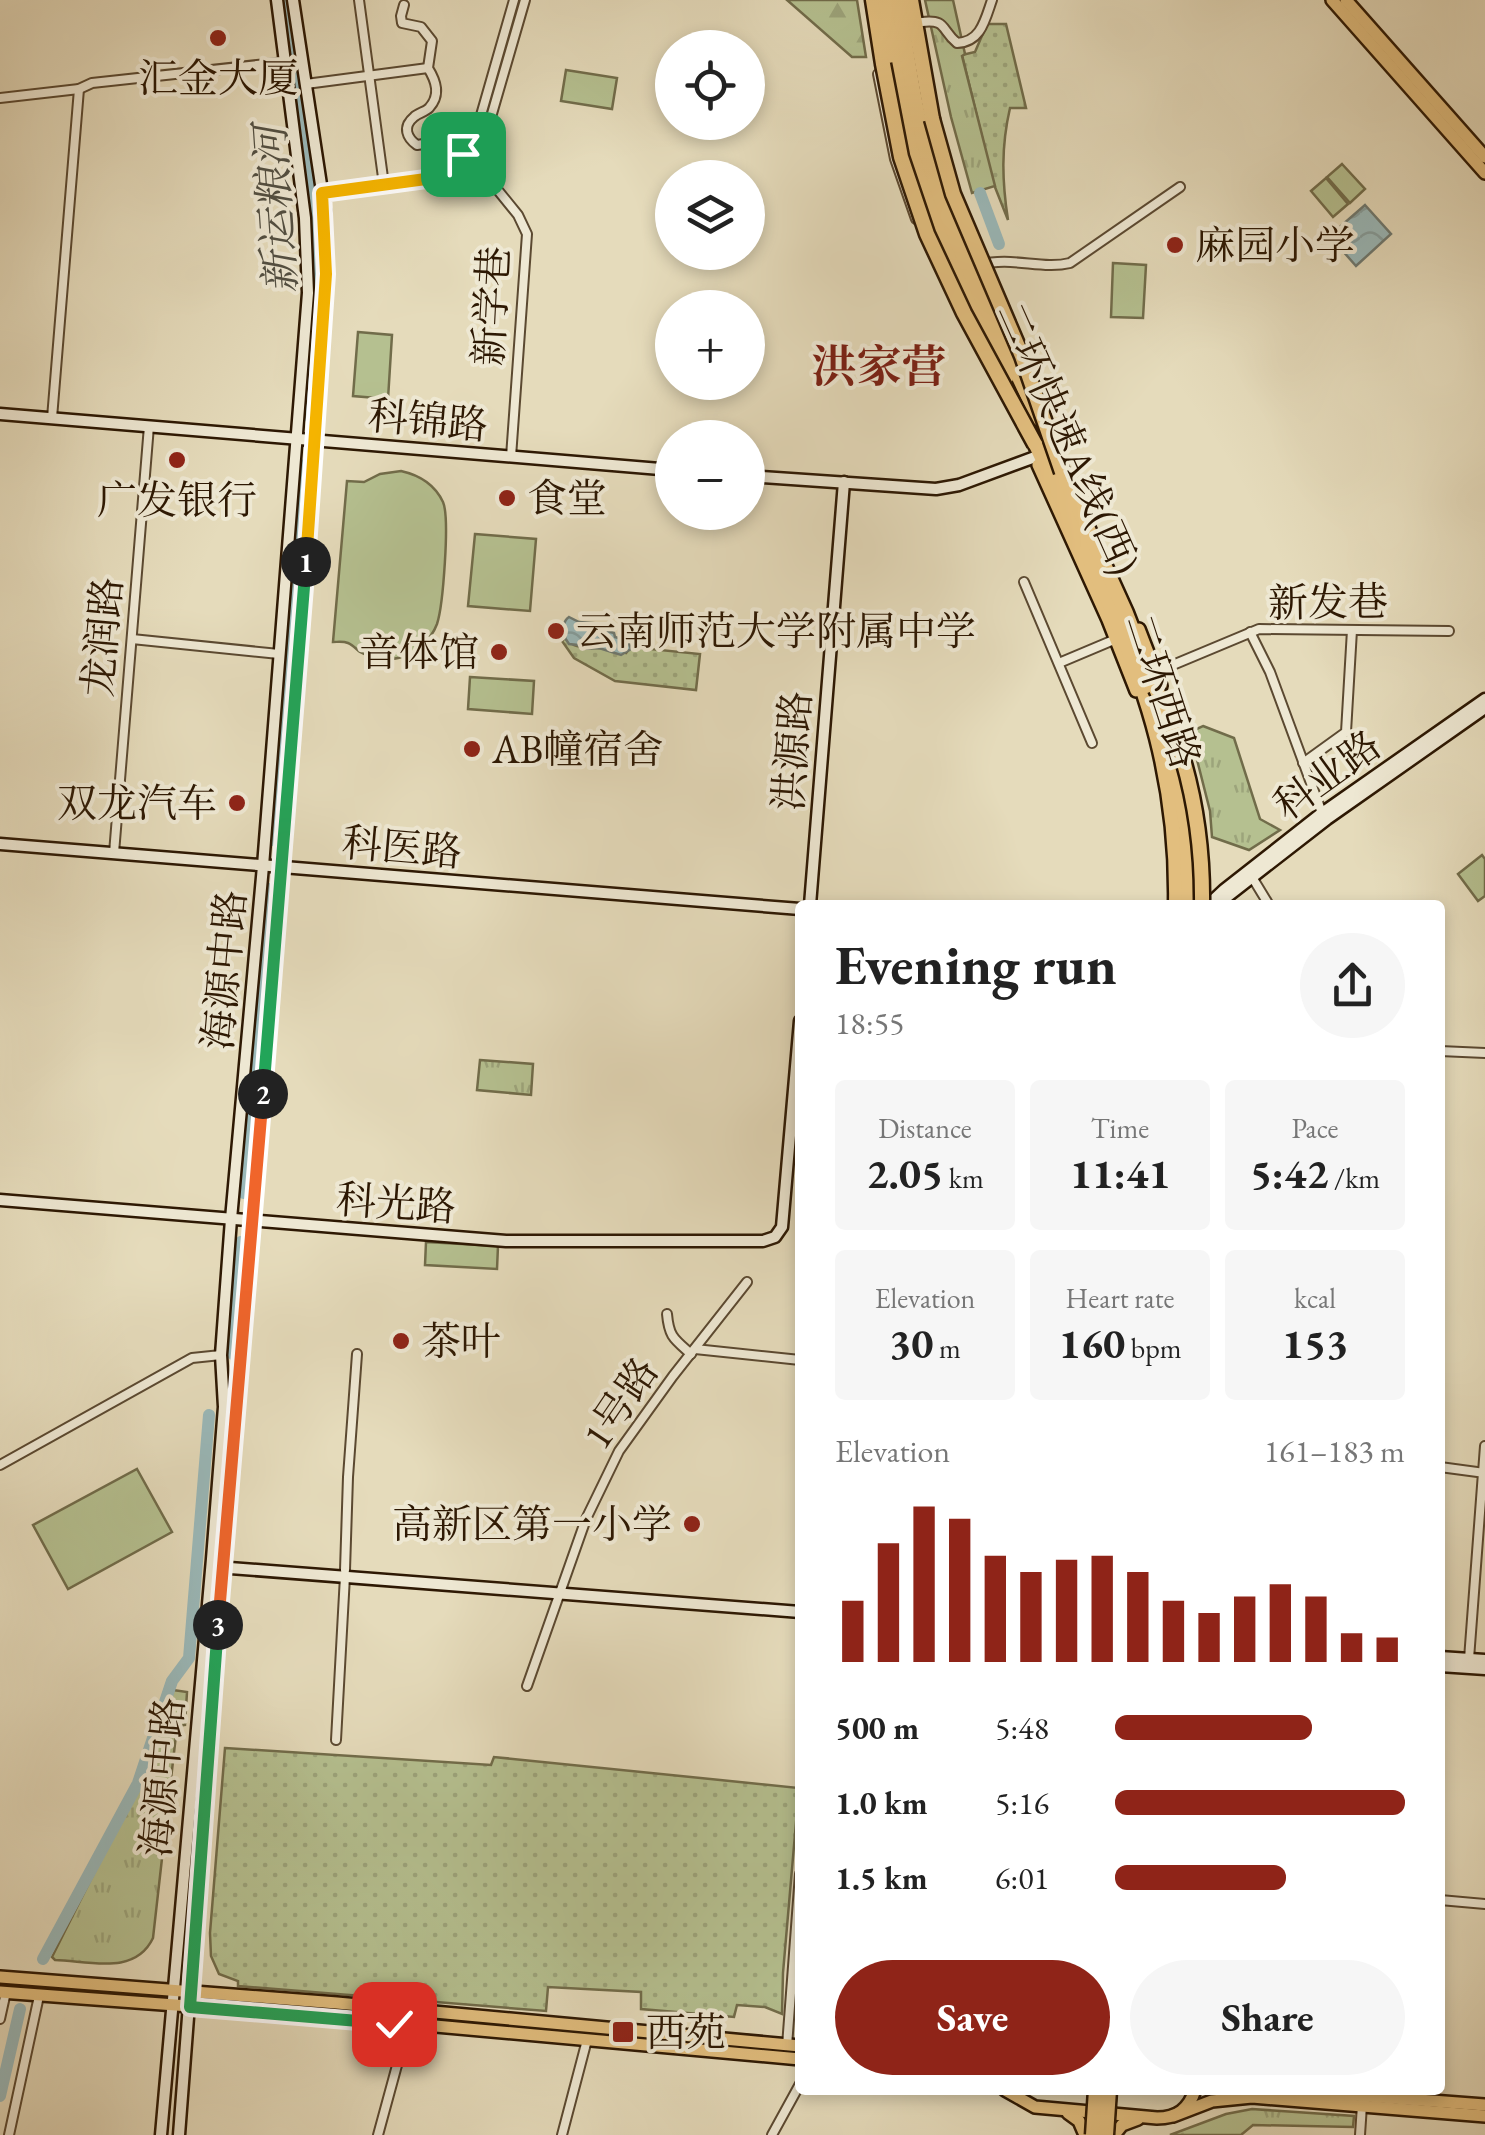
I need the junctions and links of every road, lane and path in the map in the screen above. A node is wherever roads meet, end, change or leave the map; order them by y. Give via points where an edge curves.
1 (276, 0) edge
2 (293, 0) edge
3 (359, 0) edge
4 (514, 0) edge
5 (525, 0) edge
6 (876, 0) edge
7 (908, 0) edge
8 (992, 0) edge
9 (1332, 0) edge
10 (1346, 0) edge
11 (404, 5) dead end
12 (922, 22) junction
13 (285, 62) junction
14 (428, 68) junction
15 (369, 76) junction
16 (306, 84) junction
17 (80, 89) junction
18 (0, 98) edge
19 (1485, 157) edge
20 (478, 162) junction
21 (465, 165) junction
22 (1485, 172) edge
23 (384, 185) junction
24 (1180, 187) dead end
25 (322, 193) junction
26 (981, 264) junction
27 (0, 414) edge
28 (52, 418) junction
29 (149, 426) junction
30 (296, 438) junction
31 (315, 440) junction
32 (1035, 450) junction
33 (511, 457) junction
34 (655, 469) edge
35 (1062, 472) junction
36 (765, 477) edge
37 (844, 482) junction
38 (1024, 582) dead end
39 (1352, 630) junction
40 (1449, 631) dead end
41 (1250, 632) junction
42 (132, 639) junction
43 (1116, 639) junction
44 (279, 654) junction
45 (1058, 663) junction
46 (1156, 672) junction
47 (1485, 699) edge
48 (1485, 708) edge
49 (1092, 743) dead end
50 (1303, 763) junction
51 (1322, 814) junction
52 (0, 844) edge
53 (114, 854) junction
54 (263, 866) junction
55 (281, 867) junction
56 (1252, 877) junction
57 (810, 900) edge
58 (1173, 900) edge
59 (1173, 900) edge
60 (1199, 900) edge
61 (1199, 900) edge
62 (1214, 900) edge
63 (1219, 900) edge
64 (1265, 900) edge
65 (795, 908) edge
66 (1445, 1051) edge
67 (1485, 1053) edge
68 (795, 1091) edge
69 (0, 1200) edge
70 (231, 1219) junction
71 (253, 1222) junction
72 (747, 1282) dead end
73 (667, 1314) dead end
74 (693, 1352) junction
75 (358, 1354) dead end
76 (221, 1355) junction
77 (795, 1360) edge
78 (1485, 1446) edge
79 (0, 1466) edge
80 (1445, 1468) edge
81 (1484, 1473) edge
82 (217, 1563) junction
83 (345, 1573) junction
84 (560, 1591) junction
85 (795, 1608) edge
86 (1445, 1657) edge
87 (1469, 1658) junction
88 (1485, 1660) edge
89 (1445, 1666) edge
90 (1485, 1669) edge
91 (526, 1686) dead end
92 (336, 1740) dead end
93 (1445, 1900) edge
94 (1485, 1904) edge
95 (0, 1976) edge
96 (173, 1990) junction
97 (3, 1992) edge
98 (191, 1992) junction
99 (40, 1996) junction
100 (171, 2005) junction
101 (190, 2007) junction
102 (795, 2017) edge
103 (0, 2018) edge
104 (408, 2024) junction
105 (587, 2040) junction
106 (794, 2046) edge
107 (795, 2059) edge
108 (795, 2093) edge
109 (1013, 2095) edge
110 (1020, 2095) edge
111 (1095, 2095) edge
112 (1109, 2095) edge
113 (1192, 2095) edge
114 (1353, 2095) edge
115 (1028, 2104) junction
116 (1485, 2105) edge
117 (1362, 2106) junction
118 (1044, 2108) junction
119 (1173, 2116) junction
120 (1485, 2116) edge
121 (1157, 2118) junction
122 (9, 2135) edge
123 (161, 2135) edge
124 (178, 2135) edge
125 (378, 2135) edge
126 (562, 2135) edge
127 (772, 2135) edge
128 (1089, 2135) edge
129 (1106, 2135) edge
130 (1114, 2135) edge
131 (1360, 2135) edge

1 - 13 street, 海源中路
2 - 16 street, 海源中路
3 - 15 street
4 - 21 street
5 - 20 street
6 - 32 highway, 二环快速A线(西), bridge via 924,190
6 - 32 main road, 二环西路 via 908,156 928,218
6 - 32 highway, bridge via 898,145 922,220
7 - 12 street
7 - 26 main road, 二环西路 via 932,149 952,209
7 - 35 highway, bridge via 953,194 1028,370
7 - 35 highway, bridge via 920,128 941,199
8 - 12 street via 970,41 957,43 944,26
9 - 22 main road
10 - 19 main road
11 - 14 street via 402,23 421,27 432,42
12 - 26 street via 937,112
13 - 17 street
13 - 30 street, 海源中路 via 308,252
14 - 15 street
14 - 21 street via 434,98 412,118 407,136 417,144 456,139
15 - 16 street
15 - 23 street
16 - 25 street, 海源中路
17 - 18 street
17 - 28 street
20 - 21 street
20 - 33 street, 新学巷 via 527,234
21 - 23 street via 463,174
23 - 25 street
24 - 26 street via 1070,262
25 - 31 street, 海源中路 via 326,274
26 - 46 main road, 二环西路
27 - 28 street, 科锦路
28 - 29 street, 科锦路
29 - 30 street, 科锦路
29 - 42 street, 龙润路
30 - 31 street, 科锦路
30 - 44 street, 海源中路
31 - 33 street, 科锦路
31 - 55 street, 海源中路
32 - 37 street via 950,488
32 - 43 main road, 二环西路
32 - 58 highway, 二环快速A线(西) via 1152,718 1170,802
33 - 34 street, 科锦路
35 - 60 highway, bridge via 1178,741 1200,840
36 - 37 street
37 - 57 street, 洪源路
38 - 45 street
39 - 40 street, 新发巷
39 - 41 street, 新发巷
39 - 50 street via 1346,732
41 - 46 street, 新发巷
41 - 50 street
42 - 44 street
42 - 53 street, 龙润路
43 - 45 street
43 - 59 main road, 二环西路 via 1160,780
44 - 54 street, 海源中路
45 - 49 street
46 - 61 main road, 二环西路 via 1180,750
47 - 51 street, 科业路
48 - 56 street, 科业路
50 - 51 street
51 - 62 street, 科业路
52 - 53 street, 科医路
53 - 54 street, 科医路
54 - 55 street, 科医路
54 - 70 street, 海源中路
55 - 65 street, 科医路
55 - 71 street, 海源中路
56 - 63 street, 科业路
56 - 64 street
66 - 67 street
68 - 71 street, 科光路 via 782,1228 764,1241 506,1241
69 - 70 street, 科光路
70 - 71 street, 科光路
70 - 76 street, 海源中路
71 - 82 street, 海源中路
72 - 74 street, 1号路
73 - 74 street via 672,1338
74 - 77 street
74 - 84 street, 1号路 via 618,1452
75 - 83 street
76 - 79 street via 192,1358
76 - 82 street, 海源中路
78 - 81 street
80 - 81 street
81 - 87 street
82 - 83 street
82 - 96 street, 海源中路
82 - 98 street, 海源中路
83 - 84 street
83 - 92 street
84 - 85 street
84 - 91 street, 1号路
86 - 87 street
87 - 88 street
89 - 90 street
93 - 94 street
95 - 96 main road
96 - 98 main road
96 - 100 street, 海源中路
97 - 99 main road
97 - 103 street
98 - 101 street, 海源中路
98 - 106 main road
99 - 100 main road
99 - 122 street
100 - 101 main road
100 - 123 street, 海源中路
101 - 104 main road
101 - 124 street, 海源中路
102 - 106 street
104 - 105 main road
104 - 125 street
105 - 107 main road
105 - 126 street
108 - 127 street
109 - 115 main road
110 - 115 main road
111 - 128 highway, bridge
112 - 129 highway, bridge
113 - 119 main road
114 - 116 main road
115 - 118 main road
117 - 119 main road via 1242,2097
117 - 120 main road
117 - 131 street
118 - 121 main road
118 - 128 main road via 1074,2116
119 - 121 main road
121 - 130 main road via 1128,2122

